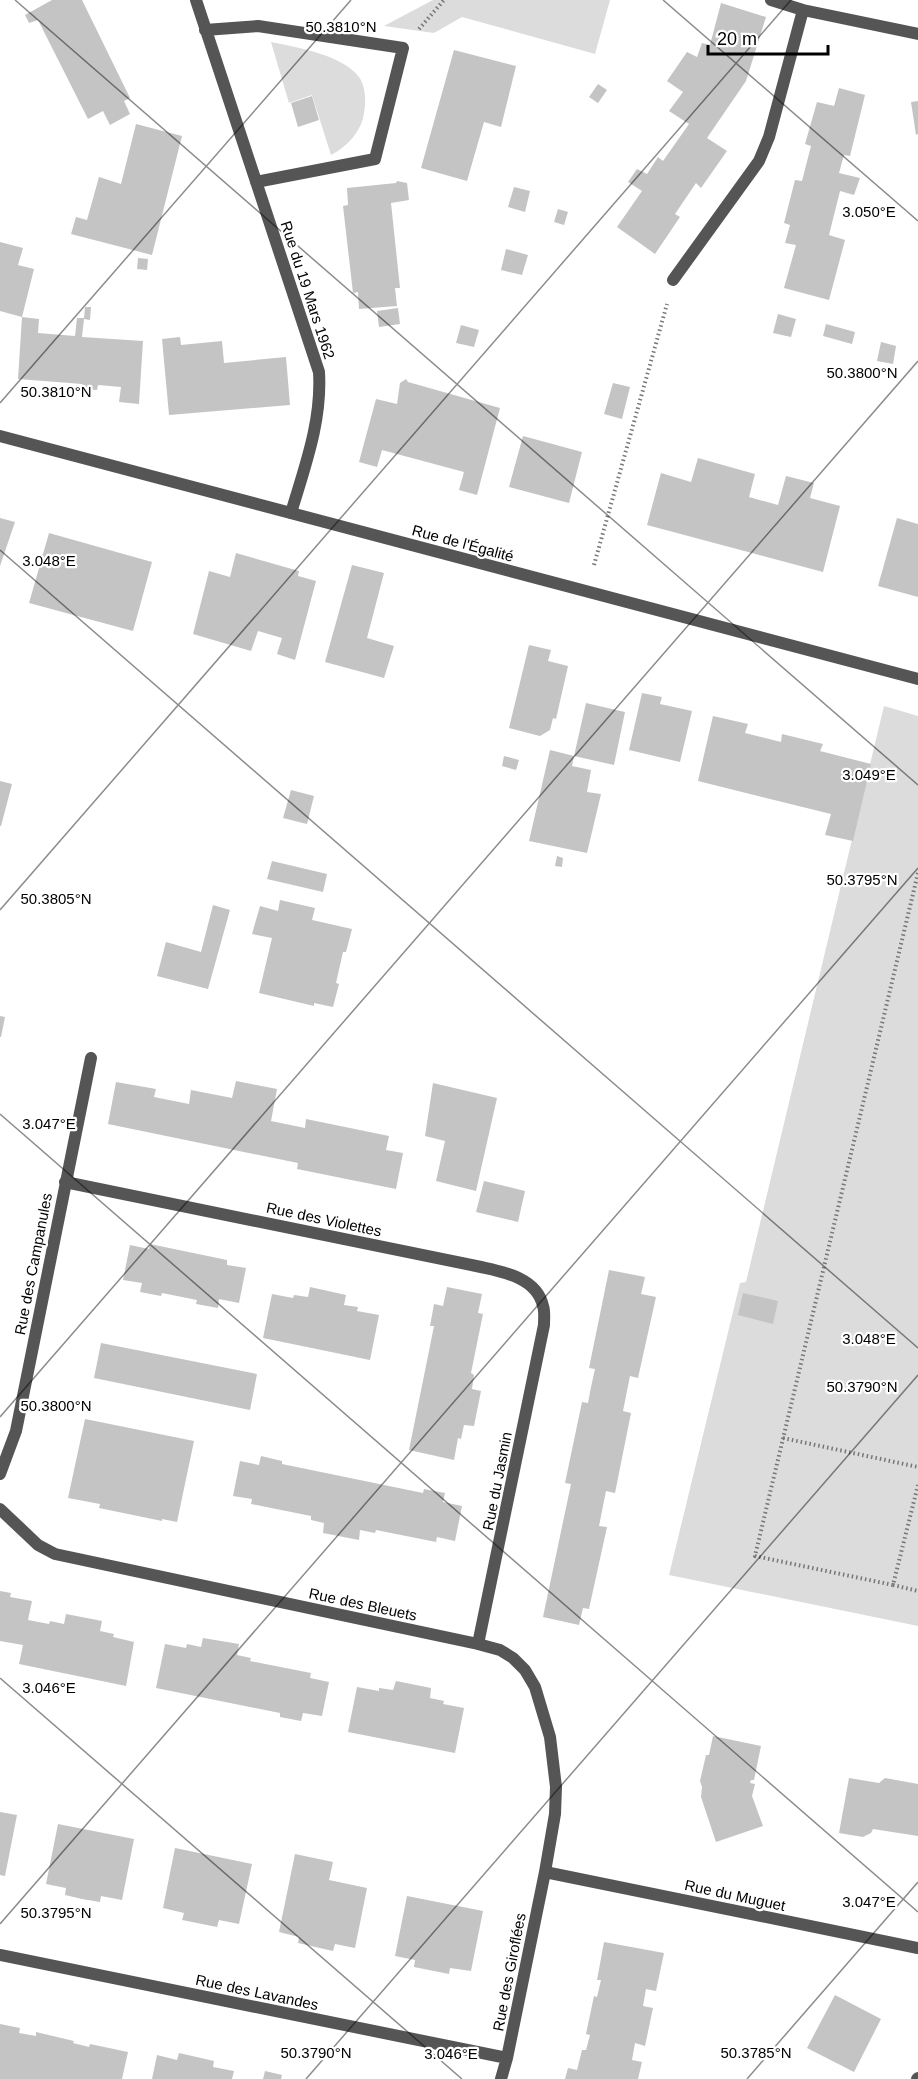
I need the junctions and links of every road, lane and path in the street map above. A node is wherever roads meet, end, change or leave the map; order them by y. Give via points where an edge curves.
1 (196, 0) edge
2 (444, 0) edge
3 (771, 0) edge
4 (804, 10) junction
5 (205, 30) junction
6 (918, 34) edge
7 (403, 48) junction
8 (256, 182) junction
9 (673, 280) joint
10 (0, 436) edge
11 (291, 513) junction
12 (586, 590) junction
13 (918, 679) edge
14 (918, 873) edge
15 (91, 1058) dead end
16 (65, 1182) junction
17 (544, 1325) joint
18 (783, 1438) junction
19 (918, 1467) edge
20 (0, 1474) edge
21 (918, 1485) edge
22 (0, 1509) edge
23 (893, 1585) junction
24 (918, 1591) edge
25 (478, 1644) junction
26 (545, 1872) junction
27 (918, 1948) edge
28 (0, 1955) edge
29 (507, 2058) junction
30 (501, 2079) edge

1 - 5 street, Rue du 19 Mars 1962
2 - 7 path
3 - 4 street
4 - 6 street
4 - 9 street via 759,161
5 - 7 street via 258,26
5 - 8 street, Rue du 19 Mars 1962
7 - 8 street via 375,159
8 - 11 street, Rue du 19 Mars 1962 via 319,372 319,415
9 - 12 path
10 - 11 street, Rue de l'Égalité
11 - 12 street, Rue de l'Égalité
12 - 13 street, Rue de l'Égalité
14 - 18 path
15 - 16 street, Rue des Campanules
16 - 17 street, Rue des Violettes via 509,1273 538,1293 544,1306
16 - 20 street, Rue des Campanules via 16,1431
17 - 25 street, Rue du Jasmin
18 - 19 path
18 - 23 path via 755,1556
21 - 23 path
22 - 25 street, Rue des Bleuets via 38,1545 55,1554
23 - 24 path
25 - 26 street, Rue des Bleuets via 500,1650 525,1670 543,1711 556,1787
26 - 27 street, Rue du Muguet
26 - 29 street, Rue des Giroflées
28 - 29 street, Rue des Lavandes
29 - 30 street, Rue des Giroflées

